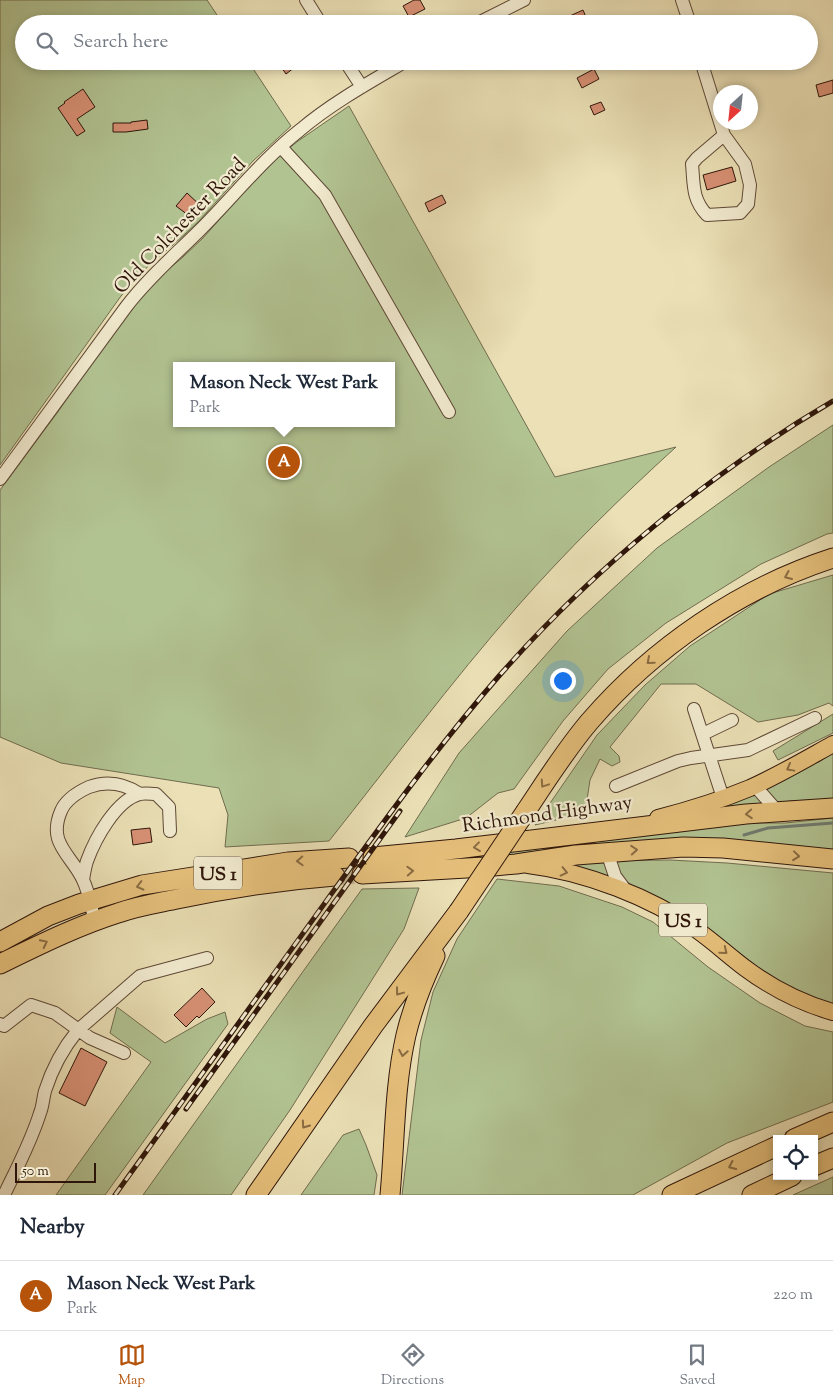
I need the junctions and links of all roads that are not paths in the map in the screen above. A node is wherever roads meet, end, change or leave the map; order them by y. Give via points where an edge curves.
1 (306, 0) edge
2 (524, 0) edge
3 (682, 0) edge
4 (315, 15) edge
5 (494, 15) edge
6 (687, 15) edge
7 (352, 70) edge
8 (391, 70) edge
9 (704, 70) edge
10 (362, 87) junction
11 (724, 136) junction
12 (281, 147) junction
13 (448, 412) dead end
14 (0, 479) edge
15 (833, 558) edge
16 (694, 709) dead end
17 (815, 718) dead end
18 (732, 720) dead end
19 (703, 734) junction
20 (833, 744) edge
21 (709, 755) junction
22 (616, 786) dead end
23 (755, 786) junction
24 (140, 794) junction
25 (723, 798) junction
26 (833, 808) edge
27 (778, 812) junction
28 (612, 830) junction
29 (170, 831) dead end
30 (607, 852) junction
31 (373, 857) tunnel mouth
32 (349, 858) dead end
33 (833, 859) edge
34 (516, 864) junction
35 (362, 874) tunnel mouth
36 (335, 876) tunnel mouth
37 (83, 880) junction
38 (627, 892) junction
39 (89, 901) junction
40 (459, 911) junction
41 (95, 920) junction
42 (0, 942) edge
43 (207, 958) dead end
44 (0, 964) edge
45 (833, 1012) edge
46 (0, 1024) edge
47 (78, 1030) junction
48 (124, 1053) dead end
49 (833, 1122) edge
50 (803, 1135) edge
51 (773, 1148) edge
52 (833, 1158) edge
53 (818, 1164) edge
54 (784, 1180) edge
55 (4, 1195) edge
56 (256, 1195) edge
57 (390, 1195) edge
58 (672, 1195) edge
59 (752, 1195) edge

1 - 4 street
2 - 5 street
3 - 6 street
7 - 10 street
8 - 10 street, Old Colchester Road
9 - 11 street
10 - 12 street, Old Colchester Road via 299,130
11 - 11 street via 745,164 750,185 748,204 740,213 707,215 696,199 692,164
12 - 13 street via 325,195
12 - 14 street, Old Colchester Road via 144,284
15 -> 40 highway, bridge via 801,570 713,615 656,656 622,687 570,746
16 - 19 street
17 - 21 street via 748,750
18 - 19 street
19 - 21 street
20 -> 23 main road, Richmond Highway
21 - 22 street via 678,762
21 - 25 street
23 - 25 main road, Richmond Highway
23 - 27 street
24 - 29 street via 156,794 169,807
24 - 37 street via 125,802 107,822 86,862
24 - 37 street via 126,786 94,785 72,796 63,807 56,828 57,838
25 - 28 main road, Richmond Highway via 684,812
26 - 27 highway
27 -> 28 highway
28 -> 31 highway, Richmond Highway
30 -> 33 highway via 723,848
30 - 34 highway
30 - 38 street via 615,876
32 -> 39 highway, US 1 via 288,862 142,884
35 -> 34 highway, US 1
34 -> 38 main road, US 1 via 573,874
36 - 41 highway, US 1 via 199,894
37 - 39 street
38 -> 45 main road, US 1 via 683,920 765,982 804,1002
39 - 41 street
39 - 42 highway, US 1 via 48,916
40 -> 56 highway via 373,1026
40 -> 57 highway via 428,970 406,1034
44 -> 41 highway, US 1
43 - 47 street via 140,976
46 - 47 street via 4,1026 31,1005 55,1013
47 - 48 street
47 - 55 street via 55,1068 31,1137
49 - 50 highway
51 -> 58 highway
52 - 53 highway
54 - 59 highway

